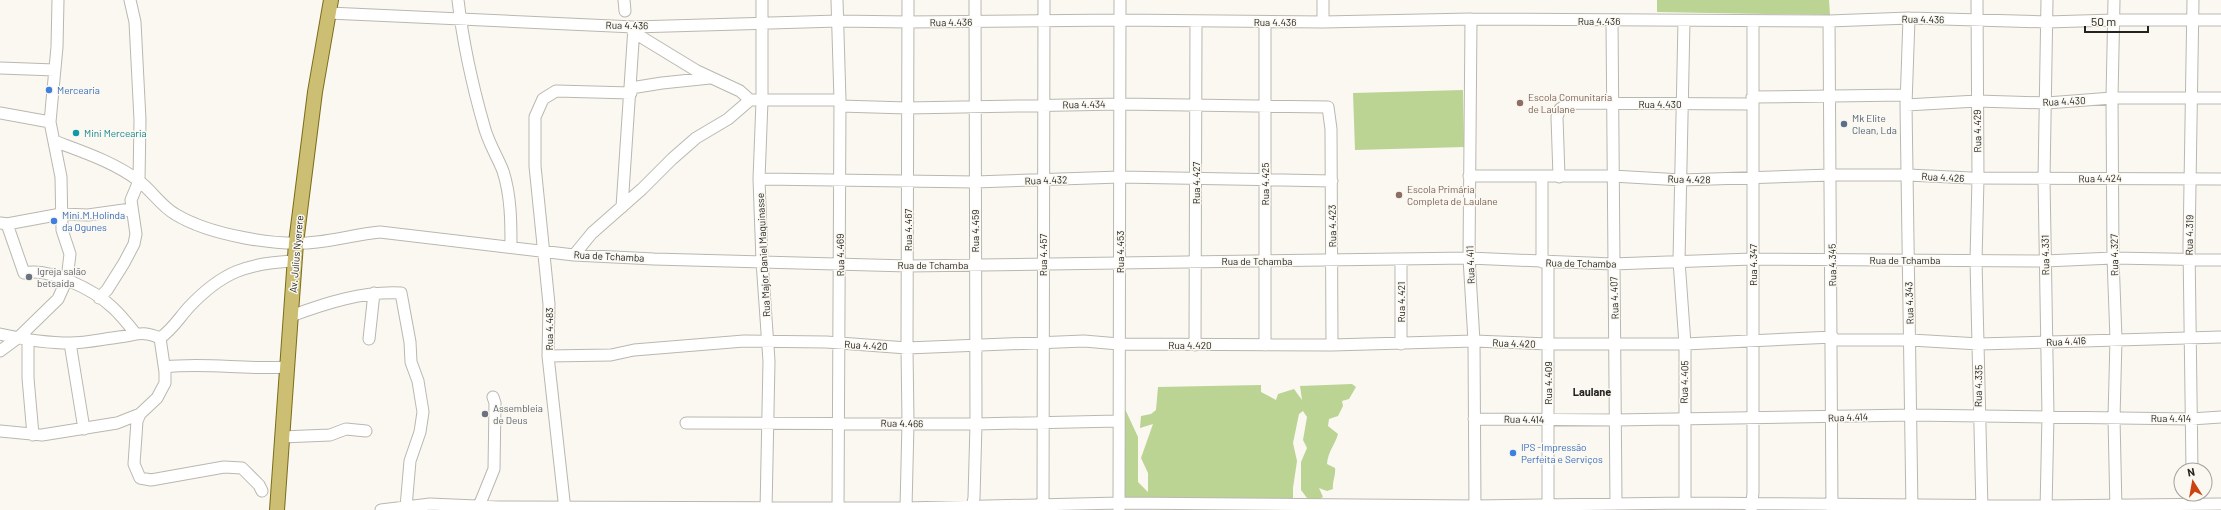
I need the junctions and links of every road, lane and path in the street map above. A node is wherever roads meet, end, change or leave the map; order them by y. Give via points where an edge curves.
1 (58, 0) edge
2 (130, 0) edge
3 (458, 0) edge
4 (762, 0) edge
5 (837, 0) edge
6 (908, 0) edge
7 (975, 0) edge
8 (1044, 0) edge
9 (1120, 0) edge
10 (1323, 0) edge
11 (1977, 0) edge
12 (2047, 0) edge
13 (2114, 0) edge
14 (2193, 0) edge
15 (330, 7) edge
16 (460, 18) junction
17 (1909, 18) junction
18 (1471, 19) junction
19 (1120, 20) junction
20 (2114, 20) junction
21 (2192, 20) junction
22 (2221, 20) edge
23 (838, 21) junction
24 (975, 21) junction
25 (1044, 21) junction
26 (1612, 21) junction
27 (1684, 21) junction
28 (1753, 21) junction
29 (1830, 21) junction
30 (1977, 21) junction
31 (762, 22) junction
32 (908, 22) junction
33 (1196, 22) junction
34 (1265, 22) junction
35 (1323, 22) junction
36 (2047, 22) junction
37 (634, 29) junction
38 (0, 68) edge
39 (55, 70) junction
40 (710, 78) junction
41 (631, 91) junction
42 (1830, 95) junction
43 (2112, 98) junction
44 (2192, 98) junction
45 (2221, 98) edge
46 (750, 100) junction
47 (1752, 100) junction
48 (1906, 100) junction
49 (762, 101) junction
50 (1977, 101) junction
51 (840, 103) junction
52 (2047, 103) junction
53 (1043, 104) junction
54 (1120, 104) junction
55 (1613, 104) junction
56 (1684, 104) junction
57 (976, 106) junction
58 (1197, 106) junction
59 (1264, 107) junction
60 (1328, 107) joint
61 (907, 108) junction
62 (0, 113) edge
63 (50, 122) junction
64 (54, 141) junction
65 (1831, 175) junction
66 (1908, 175) junction
67 (1469, 176) junction
68 (1542, 176) junction
69 (1612, 176) junction
70 (1120, 177) junction
71 (1559, 177) junction
72 (2114, 177) junction
73 (1196, 178) junction
74 (1978, 178) junction
75 (2191, 178) junction
76 (759, 179) junction
77 (1754, 179) junction
78 (2044, 179) junction
79 (2221, 179) edge
80 (1043, 180) junction
81 (1265, 180) junction
82 (1682, 180) junction
83 (139, 181) junction
84 (838, 181) junction
85 (1332, 181) junction
86 (908, 182) junction
87 (976, 182) junction
88 (622, 207) junction
89 (130, 209) junction
90 (61, 214) junction
91 (3, 223) edge
92 (296, 243) junction
93 (511, 247) junction
94 (544, 252) junction
95 (574, 255) junction
96 (1469, 258) junction
97 (2113, 258) junction
98 (1752, 259) junction
99 (2189, 259) junction
100 (1832, 260) junction
101 (1908, 260) junction
102 (2221, 260) edge
103 (294, 261) junction
104 (762, 261) junction
105 (1196, 261) junction
106 (1264, 261) junction
107 (1333, 261) junction
108 (1401, 261) junction
109 (1679, 261) junction
110 (1976, 261) junction
111 (2045, 261) junction
112 (1545, 262) junction
113 (840, 264) junction
114 (1120, 264) junction
115 (1612, 264) junction
116 (975, 265) junction
117 (1044, 265) junction
118 (908, 266) junction
119 (67, 279) junction
120 (374, 293) junction
121 (99, 298) junction
122 (291, 316) junction
123 (135, 333) junction
124 (0, 334) edge
125 (2190, 336) junction
126 (2221, 337) edge
127 (24, 338) junction
128 (160, 338) junction
129 (369, 339) dead end
130 (1832, 339) junction
131 (2116, 339) junction
132 (1753, 340) junction
133 (1911, 340) junction
134 (1474, 341) junction
135 (768, 342) junction
136 (1043, 342) junction
137 (70, 343) junction
138 (2047, 343) junction
139 (840, 344) junction
140 (1119, 344) junction
141 (1401, 344) junction
142 (1548, 344) junction
143 (1616, 344) junction
144 (1685, 344) junction
145 (1979, 344) junction
146 (1195, 345) junction
147 (1264, 345) junction
148 (1332, 345) junction
149 (975, 346) junction
150 (906, 348) junction
151 (0, 351) edge
152 (548, 356) junction
153 (165, 367) junction
154 (286, 367) junction
155 (493, 397) dead end
156 (140, 414) junction
157 (1911, 415) junction
158 (1978, 415) junction
159 (2048, 415) junction
160 (2221, 417) edge
161 (1752, 418) junction
162 (1833, 418) junction
163 (2114, 418) junction
164 (1474, 419) junction
165 (1684, 419) junction
166 (2191, 419) junction
167 (1548, 420) junction
168 (1615, 420) junction
169 (1118, 421) junction
170 (839, 422) junction
171 (1044, 422) junction
172 (686, 423) dead end
173 (908, 423) junction
174 (976, 424) junction
175 (769, 425) junction
176 (84, 429) junction
177 (0, 431) edge
178 (366, 431) dead end
179 (33, 435) junction
180 (282, 437) junction
181 (2192, 462) edge
182 (262, 491) dead end
183 (1685, 503) junction
184 (2193, 503) edge
185 (1616, 504) junction
186 (2221, 504) edge
187 (1548, 505) junction
188 (479, 506) junction
189 (406, 507) junction
190 (433, 507) edge
191 (1119, 507) edge
192 (1197, 507) edge
193 (1591, 507) edge
194 (1912, 507) edge
195 (2116, 507) edge
196 (671, 508) edge
197 (838, 508) edge
198 (906, 508) junction
199 (972, 508) edge
200 (1043, 508) edge
201 (1400, 508) edge
202 (1475, 508) edge
203 (1751, 508) edge
204 (1832, 508) edge
205 (1982, 508) edge
206 (2046, 508) edge
207 (565, 509) edge
208 (766, 509) edge
209 (277, 510) edge
210 (381, 510) edge

1 - 39 street
2 - 83 street via 135,22 138,79
3 - 16 street
4 - 31 street, Rua Major Daniel Maquinasse
5 - 23 street, Rua 4.469
6 - 32 street, Rua 4.467
7 - 24 street, Rua 4.459
8 - 25 street, Rua 4.457
9 - 19 street, Rua 4.453
10 - 35 street
11 - 30 street, Rua 4.429
12 - 36 street, Rua 4.331
13 - 20 street, Rua 4.327
14 - 21 street, Rua 4.319
15 - 16 street, Rua 4.436
15 - 92 main road, Av. Julius Nyerere via 315,92
16 - 37 street, Rua 4.436
16 - 93 street via 468,64 484,126 503,172 511,212
17 - 29 street, Rua 4.436
17 - 30 street, Rua 4.436
17 - 48 street, Rua 4.343
18 - 26 street, Rua 4.436
18 - 35 street, Rua 4.436
18 - 67 street, Rua 4.411
19 - 25 street, Rua 4.436
19 - 33 street, Rua 4.436
19 - 54 street, Rua 4.453
20 - 21 street, Rua 4.436
20 - 36 street, Rua 4.436
20 - 43 street, Rua 4.327
21 - 22 street, Rua 4.436
21 - 44 street, Rua 4.319
23 - 31 street, Rua 4.436
23 - 32 street, Rua 4.436
23 - 51 street, Rua 4.469
24 - 25 street, Rua 4.436
24 - 32 street, Rua 4.436
24 - 57 street, Rua 4.459
25 - 53 street, Rua 4.457
26 - 27 street, Rua 4.436
26 - 55 street, Rua 4.407
27 - 28 street, Rua 4.436
27 - 56 street, Rua 4.405
28 - 29 street, Rua 4.436
28 - 47 street, Rua 4.347
29 - 42 street, Rua 4.345
30 - 36 street, Rua 4.436
30 - 50 street, Rua 4.429
31 - 37 street, Rua 4.436
31 - 49 street, Rua Major Daniel Maquinasse
32 - 61 street, Rua 4.467
33 - 34 street, Rua 4.436
33 - 58 street, Rua 4.427
34 - 35 street, Rua 4.436
34 - 59 street, Rua 4.425
36 - 52 street, Rua 4.331
37 - 40 street via 678,61
37 - 41 street
38 - 39 street
39 - 63 street
40 - 41 street, Rua 4.483 via 662,82
40 - 46 street via 740,91
41 - 88 street
41 - 94 street, Rua 4.483 via 556,91 543,99 535,117 535,147
42 - 47 street, Rua 4.430
42 - 48 street, Rua 4.430
42 - 65 street, Rua 4.345
43 - 44 street, Rua 4.430
43 - 52 street, Rua 4.430
43 - 72 street, Rua 4.327
44 - 45 street, Rua 4.430
44 - 75 street, Rua 4.319
46 - 49 street, Rua 4.434
46 - 88 street via 728,119 696,138
47 - 56 street, Rua 4.430
47 - 77 street, Rua 4.347
48 - 50 street, Rua 4.430
48 - 66 street, Rua 4.343
49 - 51 street, Rua 4.434
49 - 76 street, Rua Major Daniel Maquinasse
50 - 52 street, Rua 4.430
50 - 74 street, Rua 4.429
51 - 61 street, Rua 4.434
51 - 84 street, Rua 4.469
52 - 78 street, Rua 4.331
53 - 54 street, Rua 4.434
53 - 57 street, Rua 4.434
53 - 80 street, Rua 4.457
54 - 58 street, Rua 4.434
54 - 70 street, Rua 4.453
55 - 56 street, Rua 4.430
55 - 69 street, Rua 4.407
55 - 71 street, Rua 4.430 via 1569,103 1562,107 1558,114
56 - 82 street, Rua 4.405
57 - 61 street, Rua 4.434
57 - 87 street, Rua 4.459
58 - 59 street, Rua 4.434
58 - 73 street, Rua 4.427
59 - 60 street, Rua 4.434
59 - 81 street, Rua 4.425
60 - 85 street, Rua 4.423
61 - 86 street, Rua 4.467
62 - 63 street
63 - 64 street
64 - 83 street, Rua de Tchamba via 103,160
64 - 90 street via 61,177
65 - 66 street, Rua 4.428
65 - 77 street, Rua 4.428
65 - 100 street, Rua 4.345
66 - 74 street, Rua 4.426
66 - 101 street, Rua 4.343
67 - 68 street, Rua 4.428
67 - 96 street, Rua 4.411
68 - 71 street, Rua 4.428
68 - 112 street, Rua 4.409
69 - 71 street, Rua 4.428
69 - 82 street, Rua 4.428
69 - 115 street, Rua 4.407
70 - 73 street, Rua 4.432
70 - 80 street, Rua 4.432
70 - 114 street, Rua 4.453
72 - 75 street, Rua 4.424
72 - 78 street, Rua 4.424
72 - 97 street, Rua 4.327
73 - 81 street, Rua 4.432
73 - 105 street, Rua 4.427
74 - 78 street, Rua 4.424
74 - 110 street, Rua 4.429
75 - 79 street, Rua 4.424
75 - 99 street, Rua 4.319
76 - 84 street, Rua 4.432
76 - 104 street, Rua Major Daniel Maquinasse
77 - 82 street, Rua 4.428
77 - 98 street, Rua 4.347
78 - 111 street, Rua 4.331
80 - 87 street, Rua 4.432
80 - 117 street, Rua 4.457
81 - 85 street, Rua 4.432
81 - 106 street, Rua 4.425
82 - 109 street, Rua 4.405
83 - 89 street
83 - 92 street, Rua de Tchamba via 165,207 186,220 249,239
84 - 86 street, Rua 4.432
84 - 113 street, Rua 4.469
85 - 107 street, Rua 4.423
86 - 87 street, Rua 4.432
86 - 118 street, Rua 4.467
87 - 116 street, Rua 4.459
88 - 95 street via 592,233
89 - 90 street via 88,215
89 - 121 street via 136,234 134,244
90 - 91 street
90 - 119 street via 62,230 70,254
91 - 119 street via 24,273 32,272
92 - 93 street, Rua de Tchamba via 320,242 380,232
92 - 103 main road, Av. Julius Nyerere
93 - 94 street, Rua de Tchamba
94 - 95 street, Rua de Tchamba
94 - 152 street, Rua 4.483 via 549,304
95 - 104 street, Rua de Tchamba
96 - 108 street, Rua de Tchamba
96 - 112 street, Rua de Tchamba
96 - 134 street, Rua 4.411
97 - 99 street, Rua de Tchamba
97 - 111 street, Rua de Tchamba
97 - 131 street, Rua 4.327
98 - 100 street, Rua de Tchamba
98 - 109 street, Rua de Tchamba
98 - 132 street, Rua 4.347
99 - 102 street, Rua de Tchamba
99 - 125 street, Rua 4.319
100 - 101 street, Rua de Tchamba
100 - 130 street, Rua 4.345
101 - 110 street, Rua de Tchamba
101 - 133 street, Rua 4.343
103 - 122 main road, Av. Julius Nyerere
103 - 128 street via 258,264 219,279 190,306 170,332
104 - 113 street, Rua de Tchamba
104 - 135 street, Rua Major Daniel Maquinasse
105 - 106 street, Rua de Tchamba
105 - 114 street, Rua de Tchamba
105 - 146 street, Rua 4.427
106 - 107 street, Rua de Tchamba
106 - 147 street, Rua 4.425
107 - 108 street, Rua de Tchamba
107 - 148 street, Rua 4.423
108 - 141 street, Rua 4.421
109 - 115 street, Rua de Tchamba
109 - 144 street, Rua 4.405
110 - 111 street, Rua de Tchamba
110 - 145 street, Rua 4.335
111 - 138 street, Rua 4.331
112 - 115 street, Rua de Tchamba
112 - 142 street, Rua 4.409
113 - 118 street, Rua de Tchamba
113 - 139 street, Rua 4.469
114 - 117 street, Rua de Tchamba
114 - 140 street, Rua 4.453
115 - 143 street, Rua 4.407
116 - 117 street, Rua de Tchamba
116 - 118 street, Rua de Tchamba
116 - 149 street, Rua 4.459
117 - 136 street, Rua 4.457
118 - 150 street, Rua 4.467
119 - 121 street
119 - 127 street via 58,299
120 - 122 street via 336,301
120 - 129 street
120 - 189 street via 401,293 411,362 422,401 422,420 410,462
121 - 123 street via 111,306
122 - 154 main road, Av. Julius Nyerere
123 - 128 street via 146,333
123 - 137 street
124 - 127 street
125 - 126 street, Rua 4.416
125 - 131 street, Rua 4.416
125 - 166 street, Rua 4.319
127 - 137 street
127 - 151 street
127 - 179 street
128 - 153 street
130 - 132 street, Rua 4.420
130 - 133 street, Rua 4.416
130 - 162 street, Rua 4.345
131 - 138 street, Rua 4.416
131 - 163 street, Rua 4.327
132 - 144 street, Rua 4.420
132 - 161 street, Rua 4.347
133 - 145 street, Rua 4.416
133 - 157 street, Rua 4.343
134 - 141 street, Rua 4.420
134 - 142 street, Rua 4.420
134 - 164 street, Rua 4.411
135 - 139 street, Rua 4.420
135 - 152 street, Rua 4.420 via 713,342 634,350 611,355
135 - 175 street, Rua Major Daniel Maquinasse
136 - 140 street, Rua 4.420 via 1084,341
136 - 149 street, Rua 4.420
136 - 171 street, Rua 4.457
137 - 176 street
138 - 145 street, Rua 4.416
138 - 159 street, Rua 4.331
139 - 150 street, Rua 4.420
139 - 170 street, Rua 4.469
140 - 146 street, Rua 4.420
140 - 169 street, Rua 4.453
141 - 148 street, Rua 4.420
142 - 143 street, Rua 4.420
142 - 167 street, Rua 4.409
143 - 144 street, Rua 4.420
143 - 168 street, Rua 4.407
144 - 165 street, Rua 4.405
145 - 158 street, Rua 4.335
146 - 147 street, Rua 4.420
147 - 148 street, Rua 4.420
149 - 150 street, Rua 4.420
149 - 174 street, Rua 4.459
150 - 173 street, Rua 4.467
152 - 207 street, Rua 4.483
153 - 154 street via 206,364 248,368
153 - 156 street via 166,378 162,391
154 - 180 main road, Av. Julius Nyerere
155 - 188 street via 494,469
156 - 176 street via 117,423
156 - 182 street via 136,427 134,464 140,478 151,480 224,467 242,468
157 - 158 street, Rua 4.414
157 - 162 street, Rua 4.414
157 - 194 street, Rua 4.343
158 - 159 street, Rua 4.414
158 - 205 street, Rua 4.335
159 - 163 street, Rua 4.414
159 - 206 street, Rua 4.331
160 - 166 street, Rua 4.414
161 - 162 street, Rua 4.414
161 - 165 street, Rua 4.414
161 - 203 street, Rua 4.347
162 - 204 street, Rua 4.345
163 - 166 street, Rua 4.414
163 - 195 street, Rua 4.327
164 - 167 street, Rua 4.414
164 - 202 street, Rua 4.411
165 - 168 street, Rua 4.414
165 - 183 street, Rua 4.405
166 - 181 street, Rua 4.319
167 - 168 street, Rua 4.414
167 - 187 street, Rua 4.409
168 - 185 street, Rua 4.407
169 - 171 street, Rua 4.466
169 - 191 street, Rua 4.453
170 - 173 street, Rua 4.466
170 - 175 street, Rua 4.466
170 - 197 street, Rua 4.469
171 - 174 street, Rua 4.466
171 - 200 street, Rua 4.457
172 - 175 street, Rua 4.466
173 - 174 street, Rua 4.466
173 - 198 street, Rua 4.467
174 - 199 street, Rua 4.459
175 - 208 street, Rua Major Daniel Maquinasse
176 - 179 street
177 - 179 street
178 - 180 street via 346,429 330,434
180 - 209 main road, Av. Julius Nyerere
183 - 185 street
183 - 203 street
184 - 186 street
184 - 195 street
185 - 193 street
187 - 193 street
187 - 202 street
188 - 190 street
188 - 207 street
189 - 190 street
189 - 210 street
191 - 192 street
191 - 200 street
192 - 201 street
194 - 204 street
194 - 205 street
195 - 206 street
196 - 207 street
196 - 208 street
197 - 198 street
197 - 208 street
198 - 199 street
199 - 200 street
201 - 202 street
203 - 204 street
205 - 206 street

